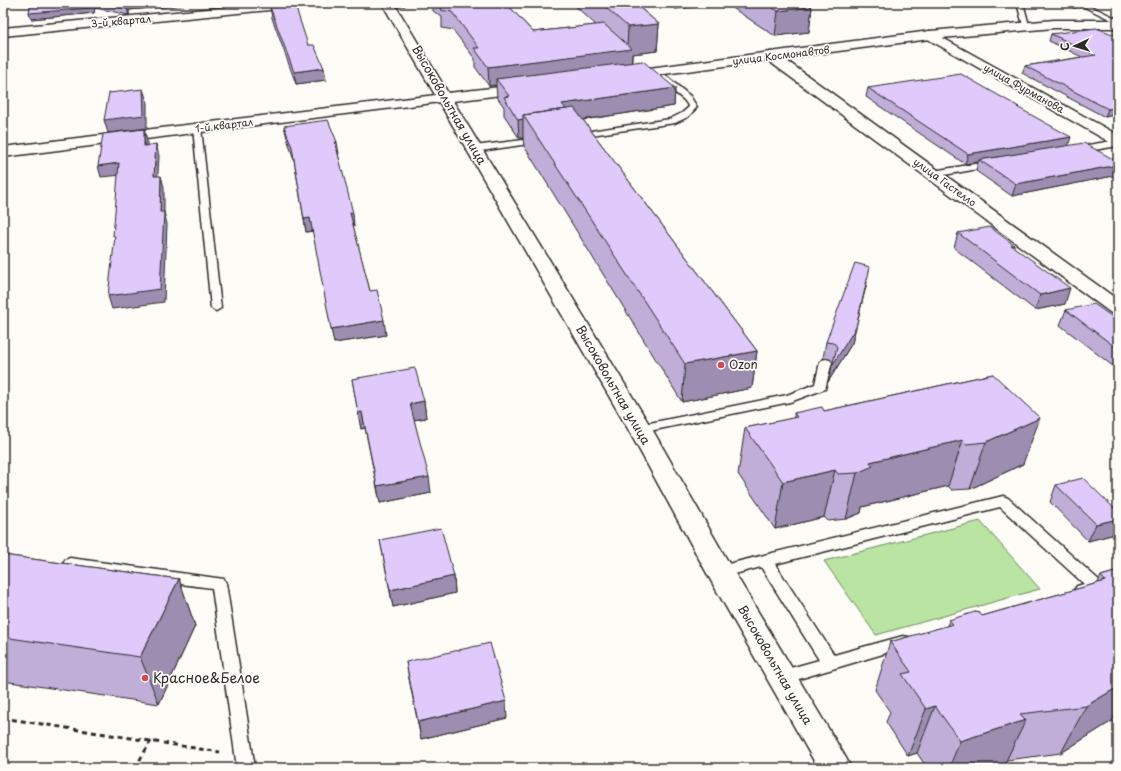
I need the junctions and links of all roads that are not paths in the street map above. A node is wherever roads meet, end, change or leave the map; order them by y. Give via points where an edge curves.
1 (310, 3) edge
2 (404, 3) edge
3 (673, 3) edge
4 (700, 3) edge
5 (1020, 3) edge
6 (1079, 3) edge
7 (389, 4) edge
8 (1080, 23) junction
9 (1118, 23) edge
10 (1026, 25) junction
11 (3, 32) edge
12 (930, 35) junction
13 (1112, 37) edge
14 (771, 56) junction
15 (655, 71) junction
16 (616, 76) edge
17 (538, 86) edge
18 (444, 98) junction
19 (197, 128) junction
20 (569, 136) edge
21 (545, 139) edge
22 (1118, 142) edge
23 (474, 149) junction
24 (3, 152) edge
25 (1064, 152) edge
26 (1002, 162) edge
27 (933, 174) junction
28 (216, 308) dead end
29 (1118, 309) edge
30 (826, 362) dead end
31 (640, 429) junction
32 (765, 561) junction
33 (57, 562) edge
34 (720, 572) junction
35 (1065, 595) edge
36 (914, 639) edge
37 (830, 663) junction
38 (782, 678) junction
39 (245, 762) edge
40 (835, 768) edge

1 - 11 street, 3-й квартал
2 - 7 lane
3 - 4 lane via 676,6
5 - 10 lane
6 - 9 lane
7 - 18 street, Высоковольтная улица
8 - 9 street, улица Космонавтов
8 - 10 street, улица Космонавтов
8 - 13 street
10 - 12 street, улица Космонавтов
12 - 14 street, улица Космонавтов
12 - 22 street, улица Фурманова
14 - 15 street, улица Космонавтов
14 - 27 street, улица Гастелло
15 - 16 street, улица Космонавтов
15 - 20 lane via 693,107 685,116 672,121
17 - 18 street
18 - 19 street, 1-й квартал
18 - 23 street, Высоковольтная улица
19 - 24 street, 1-й квартал
19 - 28 lane
21 - 23 lane
22 - 25 lane
23 - 31 street, Высоковольтная улица
26 - 27 lane
27 - 29 street, улица Гастелло
30 - 31 lane via 821,386 790,398
31 - 34 street, Высоковольтная улица
32 - 34 lane
32 - 35 lane via 1003,501 1096,586
32 - 37 lane
33 - 39 lane via 219,583
34 - 38 street, Высоковольтная улица
36 - 37 lane
37 - 38 lane
38 - 40 street, Высоковольтная улица

